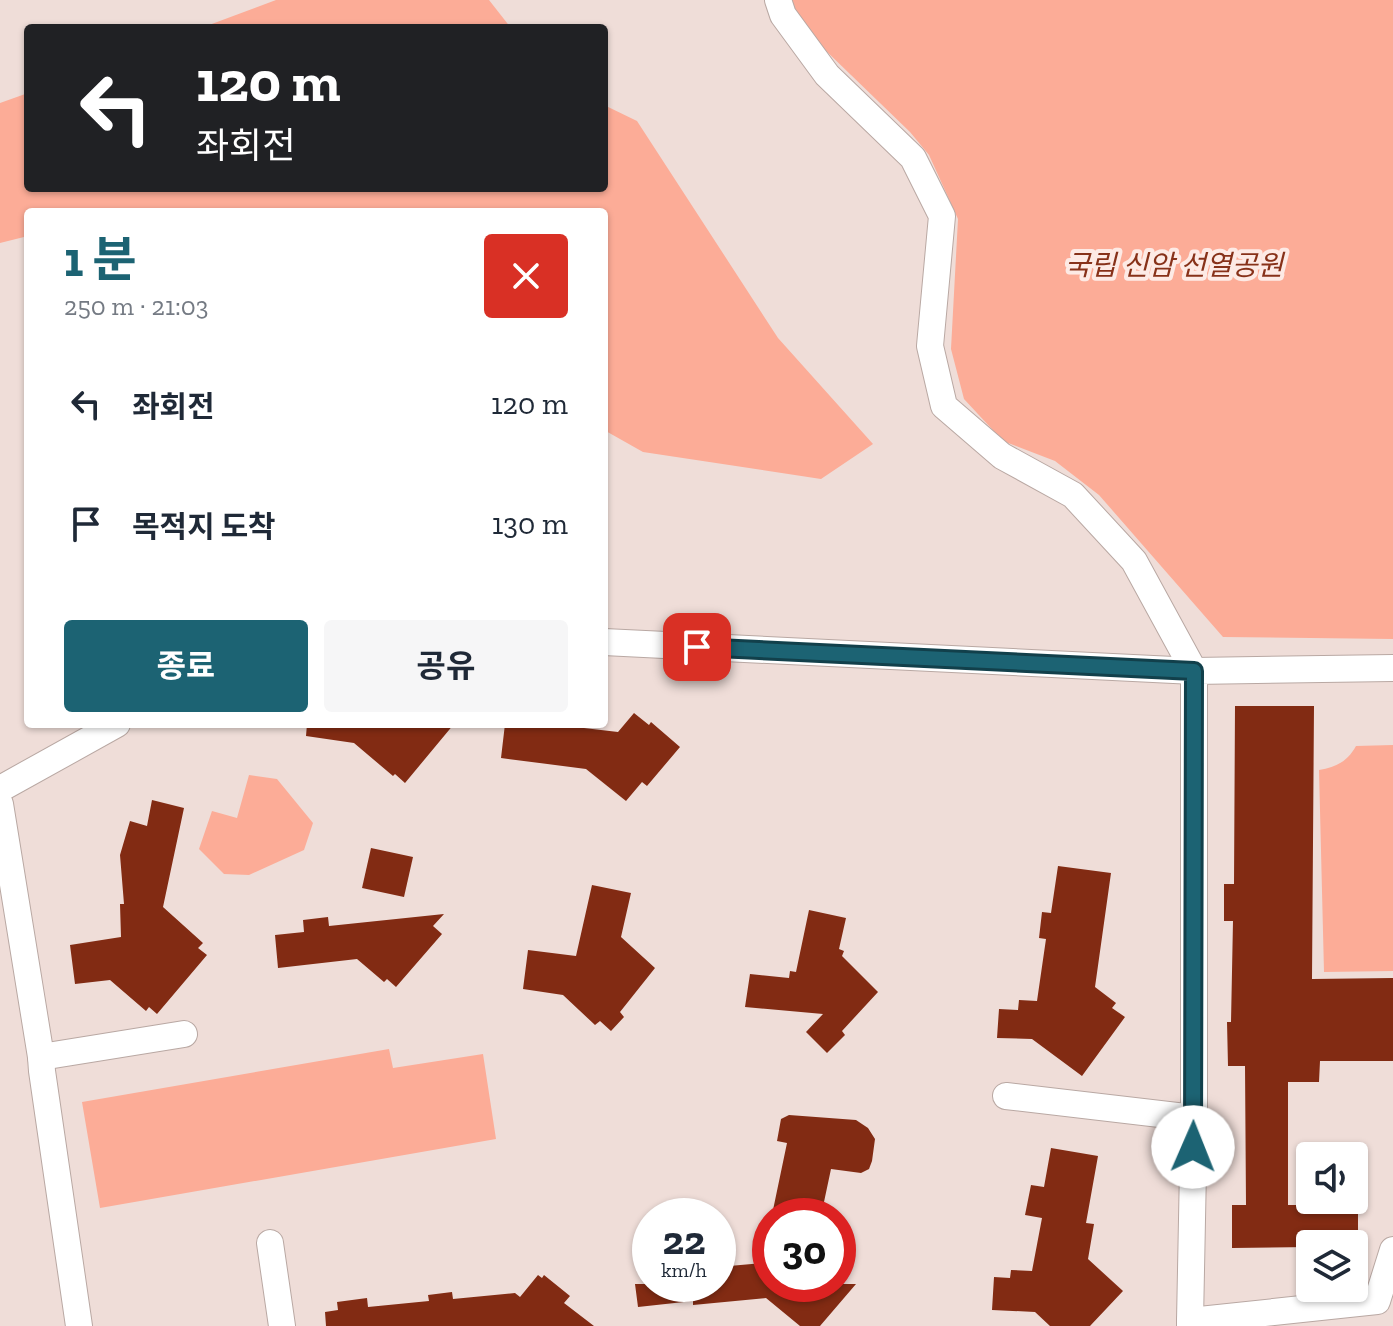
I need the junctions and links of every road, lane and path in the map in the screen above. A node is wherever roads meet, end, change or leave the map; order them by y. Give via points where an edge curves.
1 (778, 0) edge
2 (608, 642) edge
3 (1393, 668) edge
4 (1194, 671) junction
5 (110, 728) edge
6 (0, 789) edge
7 (0, 804) edge
8 (184, 1034) dead end
9 (41, 1057) junction
10 (1006, 1096) dead end
11 (1194, 1118) junction
12 (270, 1243) dead end
13 (1393, 1250) edge
14 (1190, 1324) edge
15 (79, 1326) edge
16 (282, 1326) edge

1 - 4 street via 783,15 827,75 913,158 942,216 930,346 944,406 1002,456 1073,495 1134,561
2 - 4 street
3 - 4 street
4 - 11 street
5 - 6 street
7 - 9 street
8 - 9 street
9 - 15 street
10 - 11 street
11 - 14 street
12 - 16 street
13 - 14 street via 1377,1301

